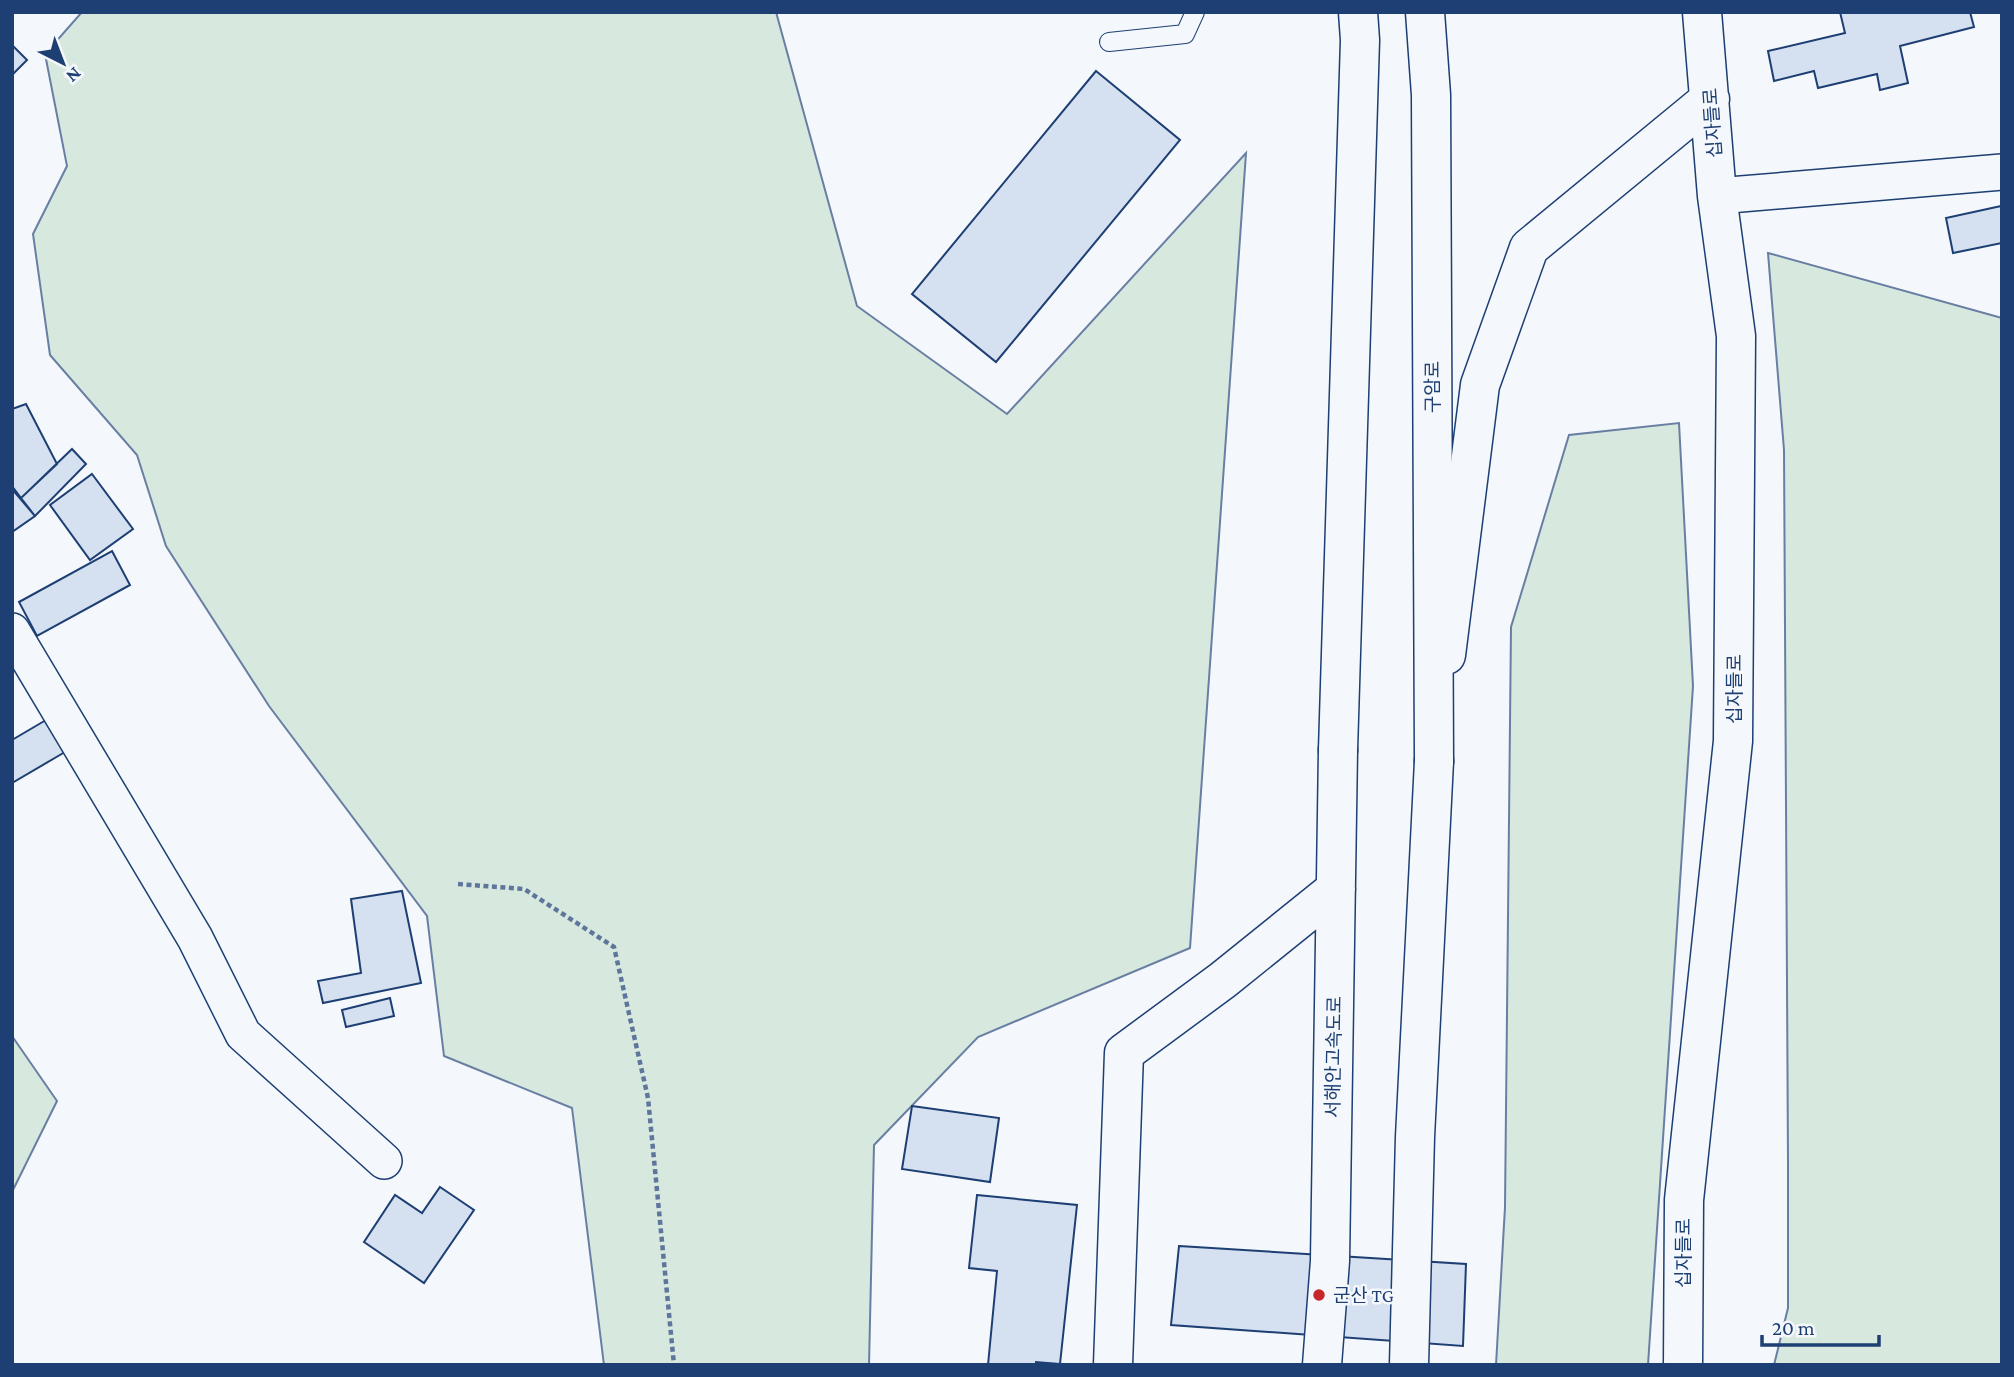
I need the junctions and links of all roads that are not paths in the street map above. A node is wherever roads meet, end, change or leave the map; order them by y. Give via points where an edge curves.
1 (1195, 12) edge
2 (1358, 12) edge
3 (1425, 12) edge
4 (1702, 12) edge
5 (1109, 42) dead end
6 (1710, 99) junction
7 (2002, 172) edge
8 (1717, 196) junction
9 (12, 631) edge
10 (1434, 761) junction
11 (1336, 889) junction
12 (384, 1161) dead end
13 (1113, 1365) edge
14 (1322, 1365) edge
15 (1409, 1365) edge
16 (1683, 1365) edge

1 - 5 lane via 1185,34
2 - 11 main road, 서해안고속도로
3 - 10 main road, 구암로 via 1431,109
4 - 6 main road, 십자들로
6 - 8 main road, 십자들로
6 - 10 main road via 1529,248 1480,385
7 - 8 street
8 - 16 main road, 십자들로 via 1736,336 1734,741 1684,1200
9 - 12 street via 195,938 243,1034
10 - 15 main road
11 - 13 main road via 1124,1053
11 - 14 main road, 서해안고속도로 via 1330,1261

